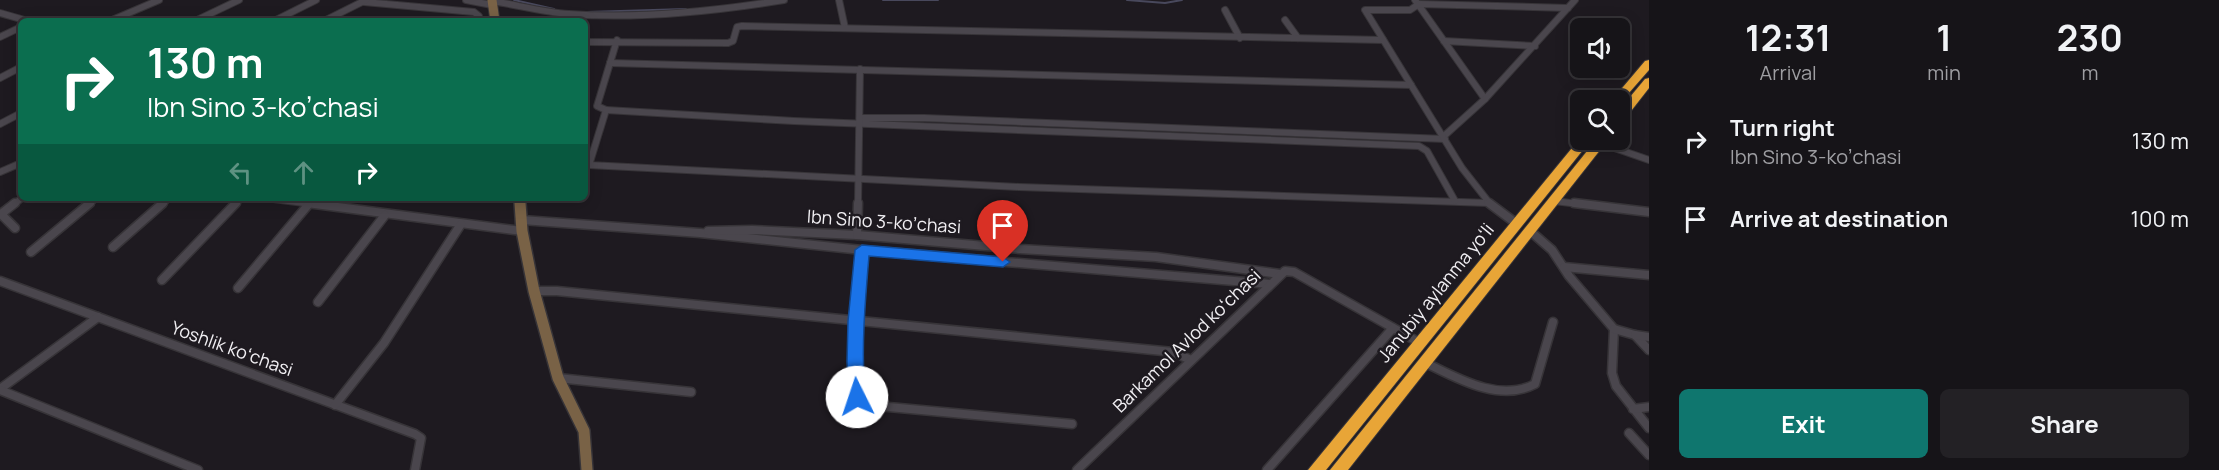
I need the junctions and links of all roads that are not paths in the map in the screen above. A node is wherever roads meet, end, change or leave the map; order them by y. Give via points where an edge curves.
1 (159, 0) edge
2 (239, 0) edge
3 (316, 0) edge
4 (466, 0) edge
5 (784, 0) edge
6 (839, 0) edge
7 (1575, 0) edge
8 (365, 1) edge
9 (1417, 2) edge
10 (492, 4) edge
11 (1568, 8) junction
12 (1224, 10) dead end
13 (474, 12) junction
14 (0, 13) edge
15 (19, 18) edge
16 (117, 18) edge
17 (201, 18) edge
18 (280, 18) edge
19 (330, 18) edge
20 (478, 18) edge
21 (1285, 20) dead end
22 (844, 28) junction
23 (18, 29) edge
24 (0, 38) edge
25 (1240, 38) junction
26 (1298, 38) junction
27 (617, 40) junction
28 (1383, 40) junction
29 (1444, 41) junction
30 (588, 42) edge
31 (1535, 46) junction
32 (609, 63) junction
33 (1649, 63) edge
34 (18, 69) edge
35 (860, 69) junction
36 (0, 78) edge
37 (1649, 81) edge
38 (1411, 86) junction
39 (1626, 90) edge
40 (1485, 99) junction
41 (1630, 105) edge
42 (606, 110) junction
43 (18, 115) edge
44 (860, 121) junction
45 (0, 124) edge
46 (1444, 138) junction
47 (1344, 139) junction
48 (1578, 150) edge
49 (1594, 150) edge
50 (1624, 150) edge
51 (1649, 160) edge
52 (588, 162) edge
53 (18, 164) edge
54 (588, 165) edge
55 (0, 172) edge
56 (860, 178) junction
57 (18, 200) edge
58 (92, 201) edge
59 (166, 201) edge
60 (238, 201) edge
61 (284, 201) edge
62 (520, 201) edge
63 (1455, 201) junction
64 (1554, 201) junction
65 (1489, 203) junction
66 (308, 205) junction
67 (1649, 212) edge
68 (385, 215) junction
69 (461, 224) junction
70 (522, 226) junction
71 (1523, 227) junction
72 (15, 228) dead end
73 (700, 232) junction
74 (857, 235) junction
75 (113, 247) dead end
76 (862, 250) junction
77 (31, 252) dead end
78 (1564, 267) junction
79 (1280, 274) junction
80 (1649, 275) edge
81 (162, 280) dead end
82 (0, 281) edge
83 (1270, 284) junction
84 (238, 288) dead end
85 (534, 291) junction
86 (318, 302) dead end
87 (98, 317) junction
88 (856, 321) junction
89 (1553, 322) dead end
90 (1393, 327) junction
91 (1614, 329) junction
92 (1635, 335) junction
93 (1649, 337) edge
94 (1420, 343) junction
95 (1649, 350) edge
96 (1191, 360) junction
97 (1424, 362) junction
98 (558, 378) junction
99 (0, 389) edge
100 (691, 392) dead end
101 (335, 405) junction
102 (1649, 407) edge
103 (1633, 409) junction
104 (1072, 424) dead end
105 (1649, 428) edge
106 (1629, 433) dead end
107 (1649, 456) edge
108 (198, 470) edge
109 (415, 470) edge
110 (587, 470) edge
111 (1077, 470) edge
112 (1267, 470) edge
113 (1316, 470) edge
114 (1338, 470) edge

1 - 16 street
2 - 17 street
3 - 18 street
4 - 10 street
5 - 10 street via 723,10 599,15 567,15
6 - 22 street
7 - 11 street
8 - 13 street
8 - 19 street
9 - 11 street
9 - 28 street via 1410,10 1365,10
9 - 29 street
10 - 13 street
11 - 31 street
12 - 25 street
13 - 20 street
14 - 15 street
21 - 26 street
22 - 25 street
22 - 27 street via 738,26 728,43
23 - 24 street
25 - 26 street
26 - 28 street
27 - 30 street
27 - 32 street
28 - 38 street
29 - 31 street
29 - 40 street
31 - 40 street
32 - 35 street
32 - 42 street via 597,106
33 - 39 highway
34 - 36 street
35 - 38 street
35 - 44 street
37 - 41 highway
38 - 46 street
40 - 46 street
42 - 44 street
42 - 52 street
43 - 45 street
44 - 47 street
44 - 56 street
46 - 47 street
46 - 65 street
47 - 63 street via 1425,148
48 - 71 highway, Janubiy aylanma yoʻli
49 - 64 highway, Janubiy aylanma yoʻli
50 - 51 street
53 - 55 street
54 - 56 street
56 - 63 street
56 - 74 street
57 - 72 street via 1,214
58 - 77 street
59 - 75 street
60 - 81 street
61 - 66 street, Ibn Sino 3-koʼchasi
62 - 70 street
63 - 65 street
64 - 67 street
64 - 71 highway, Janubiy aylanma yoʻli
65 - 71 street
66 - 68 street, Ibn Sino 3-koʼchasi
66 - 84 street
68 - 69 street, Ibn Sino 3-koʼchasi
68 - 86 street
69 - 70 street, Ibn Sino 3-koʼchasi
69 - 101 street via 384,343
70 - 73 street, Ibn Sino 3-koʼchasi
70 - 85 street
71 - 78 street via 1538,236
71 - 94 highway, Janubiy aylanma yoʻli
71 - 97 highway, Janubiy aylanma yoʻli
73 - 74 street, Ibn Sino 3-koʼchasi
73 - 76 street, Ibn Sino 3-koʼchasi
74 - 79 street, Ibn Sino 3-koʼchasi via 1156,257
76 - 83 street, Ibn Sino 3-koʼchasi
76 - 88 street, Ibn Sino 3-koʼchasi
78 - 80 street
78 - 91 street
79 - 83 street, Barkamol Avlod koʻchasi
79 - 90 street, Barkamol Avlod koʻchasi via 1294,272
82 - 87 street, Yoshlik koʻchasi
83 - 96 street, Barkamol Avlod koʻchasi
85 - 88 street
85 - 98 street
87 - 99 street
87 - 101 street, Yoshlik koʻchasi
88 - 96 street via 1173,352
88 - 104 street, Ibn Sino 3-koʼchasi via 857,397 867,405
89 - 97 street via 1535,384 1529,389 1464,383
90 - 94 street, Barkamol Avlod koʻchasi
90 - 112 street
91 - 92 street
91 - 103 street via 1612,373 1616,386
92 - 93 street
92 - 95 street
94 - 113 highway, Janubiy aylanma yoʻli
96 - 111 street, Barkamol Avlod koʻchasi
97 - 114 highway, Janubiy aylanma yoʻli
98 - 100 street
98 - 110 street via 584,431
99 - 108 street
101 - 109 street, Yoshlik koʻchasi via 419,436
102 - 103 street
103 - 105 street
106 - 107 street

